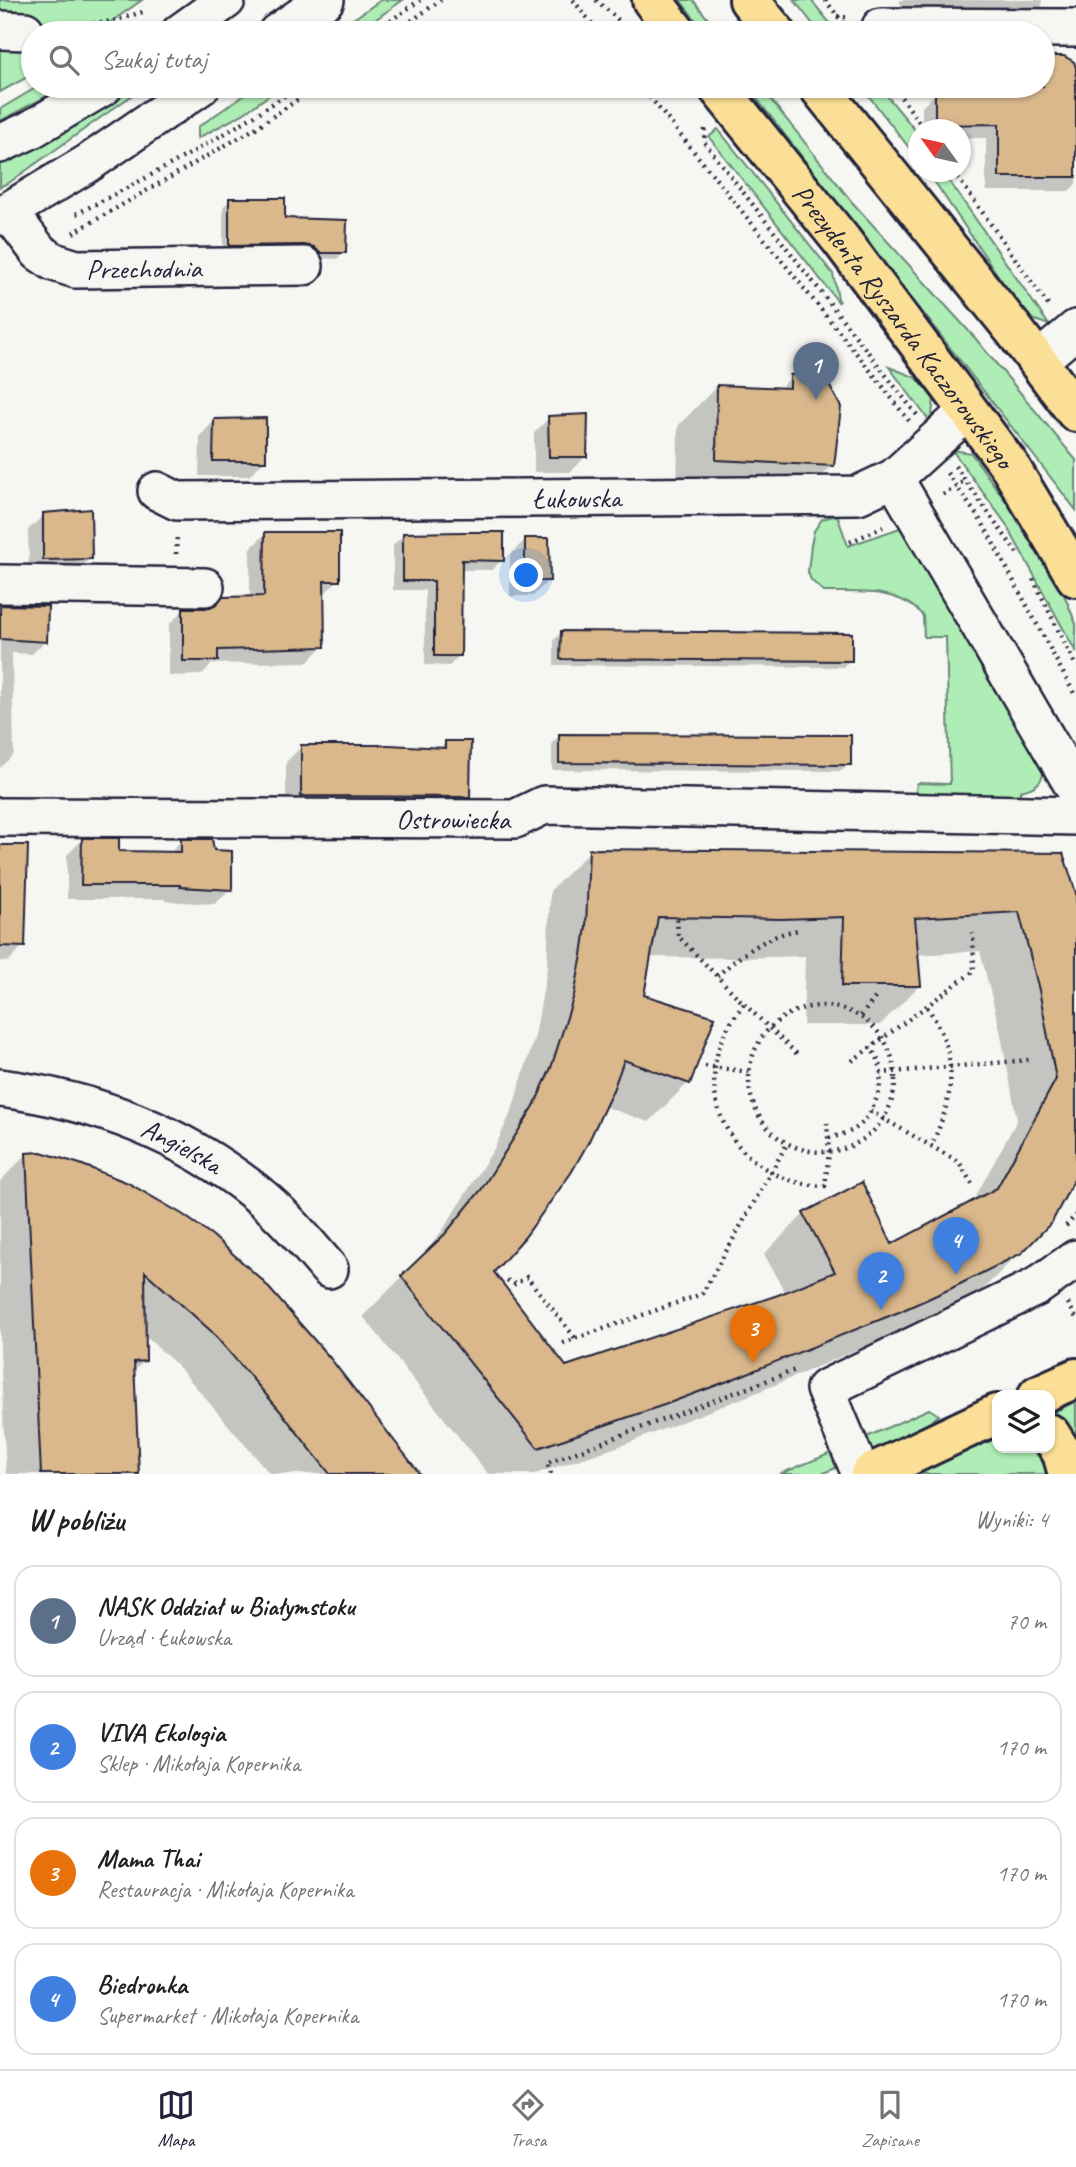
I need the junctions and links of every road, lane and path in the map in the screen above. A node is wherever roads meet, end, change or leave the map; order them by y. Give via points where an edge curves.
1 (226, 0) edge
2 (420, 0) edge
3 (441, 0) edge
4 (573, 0) edge
5 (596, 0) edge
6 (652, 0) edge
7 (749, 0) edge
8 (825, 0) edge
9 (317, 3) edge
10 (146, 11) dead end
11 (113, 21) edge
12 (197, 21) edge
13 (293, 21) edge
14 (390, 21) edge
15 (411, 21) edge
16 (590, 21) edge
17 (620, 21) edge
18 (668, 21) edge
19 (766, 21) edge
20 (854, 21) edge
21 (1055, 28) edge
22 (1076, 28) edge
23 (84, 98) edge
24 (183, 98) edge
25 (282, 98) edge
26 (300, 98) edge
27 (650, 98) edge
28 (828, 98) edge
29 (901, 98) edge
30 (704, 102) edge
31 (917, 119) edge
32 (0, 144) edge
33 (961, 182) edge
34 (19, 229) edge
35 (304, 266) dead end
36 (1073, 332) edge
37 (1038, 361) junction
38 (968, 411) junction
39 (1076, 412) edge
40 (932, 443) junction
41 (894, 478) junction
42 (167, 496) joint
43 (1019, 555) dead end
44 (1076, 577) edge
45 (1033, 578) dead end
46 (0, 584) edge
47 (190, 587) joint
48 (1076, 666) edge
49 (1076, 697) edge
50 (1076, 790) edge
51 (1076, 816) edge
52 (0, 817) edge
53 (677, 919) dead end
54 (799, 930) dead end
55 (973, 933) dead end
56 (717, 976) junction
57 (878, 994) dead end
58 (744, 1004) junction
59 (927, 1007) junction
60 (861, 1016) junction
61 (769, 1028) junction
62 (883, 1038) junction
63 (870, 1047) junction
64 (797, 1054) dead end
65 (1028, 1060) dead end
66 (852, 1061) dead end
67 (705, 1066) dead end
68 (715, 1067) junction
69 (951, 1067) junction
70 (749, 1072) junction
71 (880, 1073) junction
72 (895, 1073) junction
73 (0, 1088) edge
74 (870, 1111) junction
75 (884, 1119) junction
76 (827, 1123) dead end
77 (829, 1138) junction
78 (787, 1144) junction
79 (931, 1146) junction
80 (829, 1152) junction
81 (770, 1173) junction
82 (973, 1186) dead end
83 (1076, 1259) edge
84 (329, 1269) dead end
85 (507, 1280) dead end
86 (576, 1339) junction
87 (563, 1343) dead end
88 (1076, 1378) edge
89 (1049, 1390) edge
90 (992, 1416) edge
91 (1055, 1442) edge
92 (861, 1474) edge
93 (870, 1474) edge
94 (1068, 1474) edge

1 - 12 street
2 - 14 path
3 - 15 path
4 - 16 path
5 - 17 path
6 - 18 main road
7 - 19 main road
8 - 20 path
9 - 13 street
10 - 11 path
21 - 22 street
23 - 32 street
24 - 34 street via 87,164
25 - 34 path via 186,157
26 - 34 path via 147,192
27 - 40 path
28 - 37 main road
29 - 31 path
30 - 38 main road, Prezydenta Ryszarda Kaczorowskiego via 842,241
30 - 40 path via 704,142
33 - 36 path
34 - 35 street, Przechodnia via 54,262 76,269
36 - 37 street
37 - 39 main road
38 - 40 street, Łukowska
38 - 44 main road, Prezydenta Ryszarda Kaczorowskiego via 1009,465
40 - 41 street, Łukowska
40 - 43 path
40 - 49 path via 983,524
41 - 42 street, Łukowska via 858,495
41 - 50 street
42 - 47 path
45 - 48 path
46 - 47 street
51 - 52 street, Ostrowiecka via 544,805 515,819
53 - 56 path via 678,936
54 - 56 path via 762,944
55 - 59 path via 974,971
56 - 58 path
57 - 60 path
58 - 61 path
58 - 68 path via 724,1035
59 - 62 path
59 - 69 path via 944,1037
60 - 61 path via 820,1005 792,1012
60 - 62 path
61 - 64 path
61 - 70 path via 755,1048
62 - 63 path
62 - 72 path
63 - 66 path
63 - 71 path
65 - 69 path
67 - 68 path
68 - 70 path
68 - 81 path via 716,1097 730,1135 747,1156
69 - 72 path
69 - 79 path via 948,1106
70 - 78 path via 757,1114
71 - 72 path
71 - 74 path
72 - 75 path via 893,1097
73 - 84 street, Angielska via 56,1097 184,1144 238,1179 277,1212
74 - 75 path
74 - 77 path via 862,1124
75 - 79 path
75 - 80 path via 850,1147
76 - 77 path
77 - 80 path
78 - 80 path
78 - 81 path
79 - 82 path via 959,1162
80 - 81 path via 825,1186 798,1184
81 - 86 path via 702,1294
83 - 92 street via 1036,1286 825,1389
85 - 86 path via 515,1284 527,1277
86 - 87 path
88 - 89 main road
90 - 93 main road
91 - 94 main road

